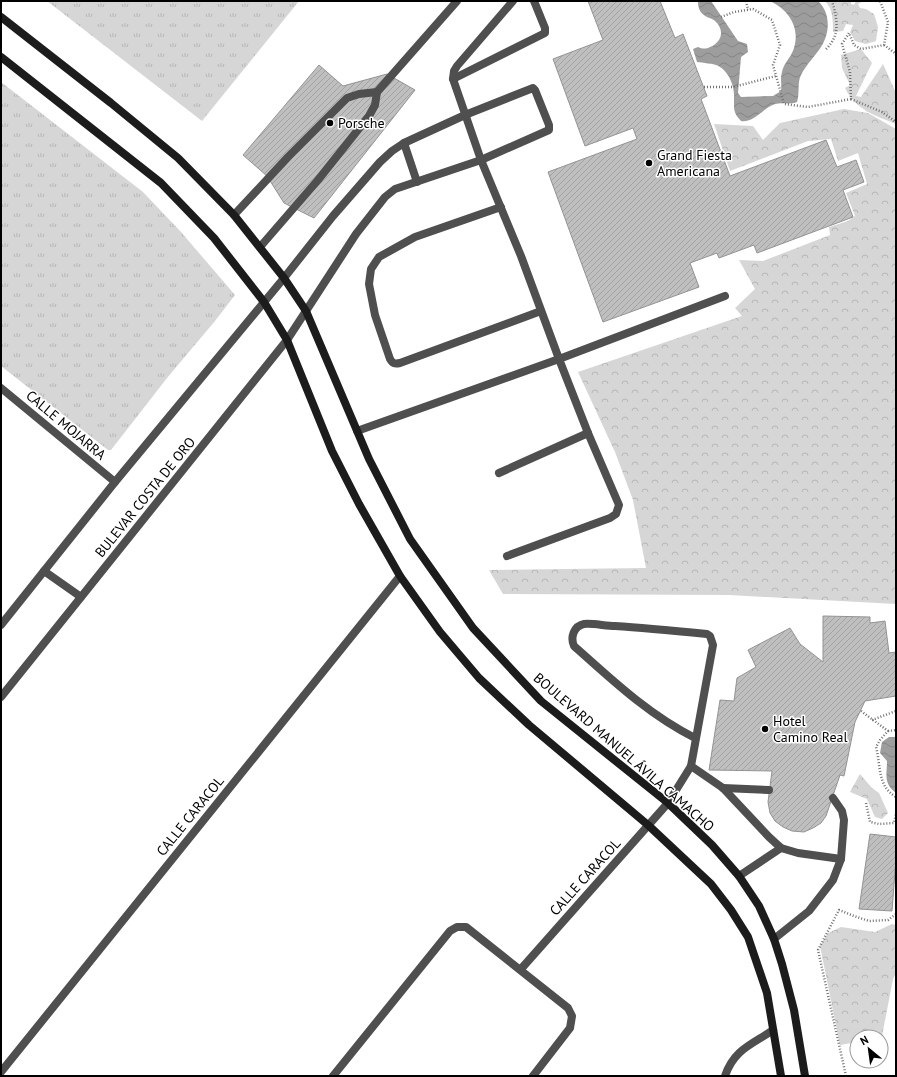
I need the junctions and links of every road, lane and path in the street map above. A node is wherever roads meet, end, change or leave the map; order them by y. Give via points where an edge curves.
1 (457, 1) edge
2 (513, 1) edge
3 (534, 1) edge
4 (746, 1) edge
5 (832, 1) edge
6 (880, 1) edge
7 (748, 10) junction
8 (1, 17) edge
9 (721, 17) dead end
10 (884, 45) junction
11 (826, 49) dead end
12 (896, 55) edge
13 (1, 57) edge
14 (776, 76) junction
15 (453, 79) junction
16 (704, 87) dead end
17 (377, 92) junction
18 (851, 99) junction
19 (465, 115) junction
20 (896, 122) edge
21 (404, 143) junction
22 (481, 160) junction
23 (417, 182) junction
24 (501, 207) junction
25 (234, 215) junction
26 (260, 247) junction
27 (284, 278) junction
28 (725, 296) dead end
29 (264, 302) junction
30 (306, 311) junction
31 (541, 311) junction
32 (287, 340) junction
33 (559, 359) junction
34 (1, 388) edge
35 (357, 431) junction
36 (588, 433) junction
37 (499, 473) dead end
38 (115, 482) junction
39 (507, 556) dead end
40 (44, 571) junction
41 (400, 576) junction
42 (81, 597) junction
43 (1, 625) edge
44 (1, 697) edge
45 (861, 711) dead end
46 (896, 711) edge
47 (872, 720) junction
48 (896, 730) edge
49 (888, 731) junction
50 (695, 738) junction
51 (691, 766) junction
52 (723, 788) junction
53 (769, 790) dead end
54 (896, 796) edge
55 (833, 798) dead end
56 (866, 803) dead end
57 (668, 804) junction
58 (896, 814) edge
59 (648, 825) junction
60 (781, 848) junction
61 (841, 859) junction
62 (739, 876) junction
63 (896, 914) edge
64 (774, 939) junction
65 (521, 969) junction
66 (773, 1030) junction
67 (1, 1072) edge
68 (333, 1076) edge
69 (533, 1076) edge
70 (725, 1076) edge
71 (781, 1076) edge
72 (805, 1076) edge
73 (846, 1076) edge

1 - 17 street
2 - 15 street via 457,66
3 - 15 street via 545,33
4 - 7 path
5 - 11 path via 837,19 836,32
6 - 10 path via 888,22
7 - 9 path
7 - 14 path via 753,9 772,20 780,44 773,65
8 - 25 main road, BOULEVARD MANUEL ÁVILA CAMACHO via 178,158
10 - 12 path
10 - 18 path via 861,48 854,45 849,33 842,44 850,72
13 - 29 main road via 161,183 214,238
14 - 16 path via 732,87
14 - 18 path via 784,104 808,107
15 - 19 street
17 - 25 street via 347,98
17 - 26 street via 375,105 369,116
18 - 20 path via 882,112
19 - 21 street
19 - 22 street
19 - 22 street, BULEVAR COSTA DE ORO via 533,88 549,126 548,130
21 - 23 street
21 - 27 street via 380,162
22 - 23 street, BULEVAR COSTA DE ORO
22 - 24 street
23 - 30 street, BULEVAR COSTA DE ORO via 395,189 385,197 356,234
24 - 31 street
24 - 31 street via 415,237 380,257 371,269 369,284 375,315 390,359 392,363 400,364
25 - 26 main road, BOULEVARD MANUEL ÁVILA CAMACHO
26 - 27 main road, BOULEVARD MANUEL ÁVILA CAMACHO
27 - 29 street
27 - 30 main road, BOULEVARD MANUEL ÁVILA CAMACHO
28 - 33 street
29 - 32 main road
29 - 38 street
30 - 32 street, BULEVAR COSTA DE ORO
30 - 35 main road, BOULEVARD MANUEL ÁVILA CAMACHO
31 - 33 street
32 - 41 main road via 332,451
32 - 42 street, BULEVAR COSTA DE ORO
33 - 35 street
33 - 36 street
34 - 38 street, CALLE MOJARRA
35 - 57 main road, BOULEVARD MANUEL ÁVILA CAMACHO via 410,539 473,628 541,701
36 - 37 street
36 - 39 street via 619,505 616,514
38 - 40 street
40 - 42 street
40 - 43 street
41 - 59 main road via 440,632 479,678 529,725
41 - 67 street, CALLE CARACOL
42 - 44 street, BULEVAR COSTA DE ORO
45 - 47 path
46 - 47 path
47 - 49 path
48 - 49 path
49 - 54 path via 876,747 881,778 887,790
50 - 50 street via 713,645 710,636 584,624 577,627 573,633 574,646 658,717
50 - 51 street
51 - 52 street
51 - 57 street, CALLE CARACOL
52 - 53 street
52 - 60 street
55 - 61 street via 842,811 844,820
56 - 58 path via 870,822 894,823
57 - 59 street, CALLE CARACOL
57 - 62 main road, BOULEVARD MANUEL ÁVILA CAMACHO via 712,845
59 - 65 street, CALLE CARACOL
59 - 66 main road via 711,884 748,937 767,993
60 - 61 street
60 - 62 street
61 - 64 street via 833,880 809,910
62 - 64 main road, BOULEVARD MANUEL ÁVILA CAMACHO via 758,906
63 - 73 path via 888,920 869,921 839,910 818,950
64 - 72 main road, BOULEVARD MANUEL ÁVILA CAMACHO via 794,1010
65 - 68 street via 466,927 457,927 450,931
65 - 69 street via 568,1008 572,1016 570,1028
66 - 70 street via 748,1044 737,1054
66 - 71 main road

